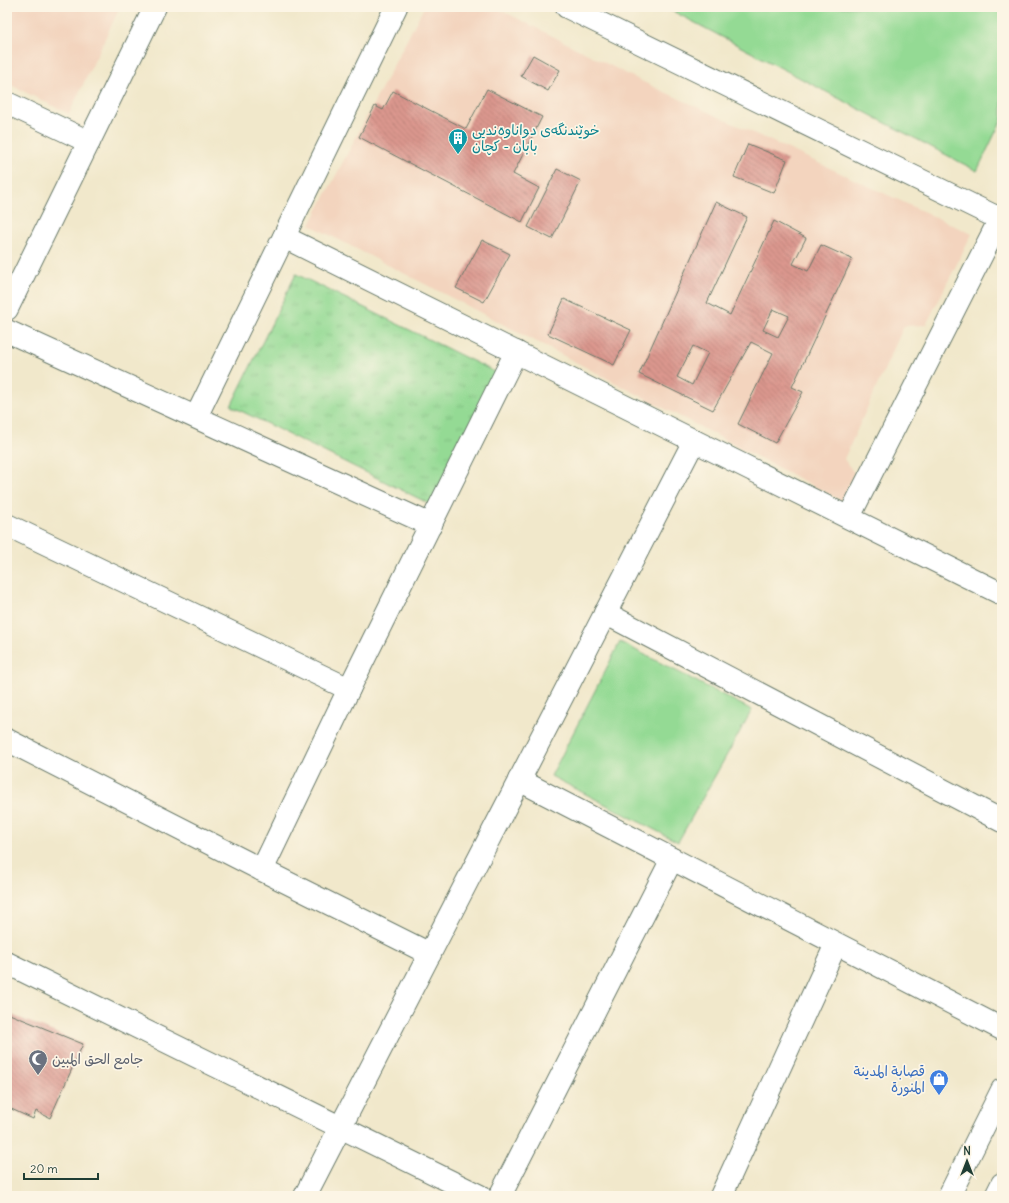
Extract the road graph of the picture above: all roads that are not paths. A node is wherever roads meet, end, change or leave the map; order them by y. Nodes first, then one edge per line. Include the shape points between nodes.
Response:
1 (155, 7) edge
2 (396, 7) edge
3 (567, 7) edge
4 (598, 14) edge
5 (7, 103) edge
6 (89, 142) junction
7 (1001, 217) edge
8 (284, 237) junction
9 (7, 309) edge
10 (7, 331) edge
11 (516, 352) junction
12 (196, 417) junction
13 (694, 441) junction
14 (849, 518) junction
15 (7, 525) edge
16 (431, 525) junction
17 (1002, 594) edge
18 (605, 613) junction
19 (349, 689) junction
20 (7, 740) edge
21 (519, 780) junction
22 (1002, 821) edge
23 (672, 859) junction
24 (262, 870) junction
25 (836, 944) junction
26 (430, 954) junction
27 (7, 963) edge
28 (1002, 1029) edge
29 (1002, 1090) edge
30 (340, 1127) junction
31 (1002, 1184) edge
32 (305, 1196) edge
33 (480, 1196) edge
34 (500, 1196) edge
35 (721, 1196) edge
36 (949, 1196) edge
37 (996, 1196) edge

1 - 6 street
2 - 8 street
3 - 4 street
4 - 7 street
5 - 6 street
6 - 9 street
7 - 14 street
8 - 11 street
8 - 12 street
10 - 12 street
11 - 13 street
11 - 16 street
12 - 16 street
13 - 14 street
13 - 18 street
14 - 17 street
15 - 19 street
16 - 19 street
18 - 21 street
18 - 22 street
19 - 24 street
20 - 24 street
21 - 23 street
21 - 26 street
23 - 25 street
23 - 34 street
24 - 26 street
25 - 28 street
25 - 35 street
26 - 30 street
27 - 30 street
29 - 36 street
30 - 32 street
30 - 33 street
31 - 37 street

